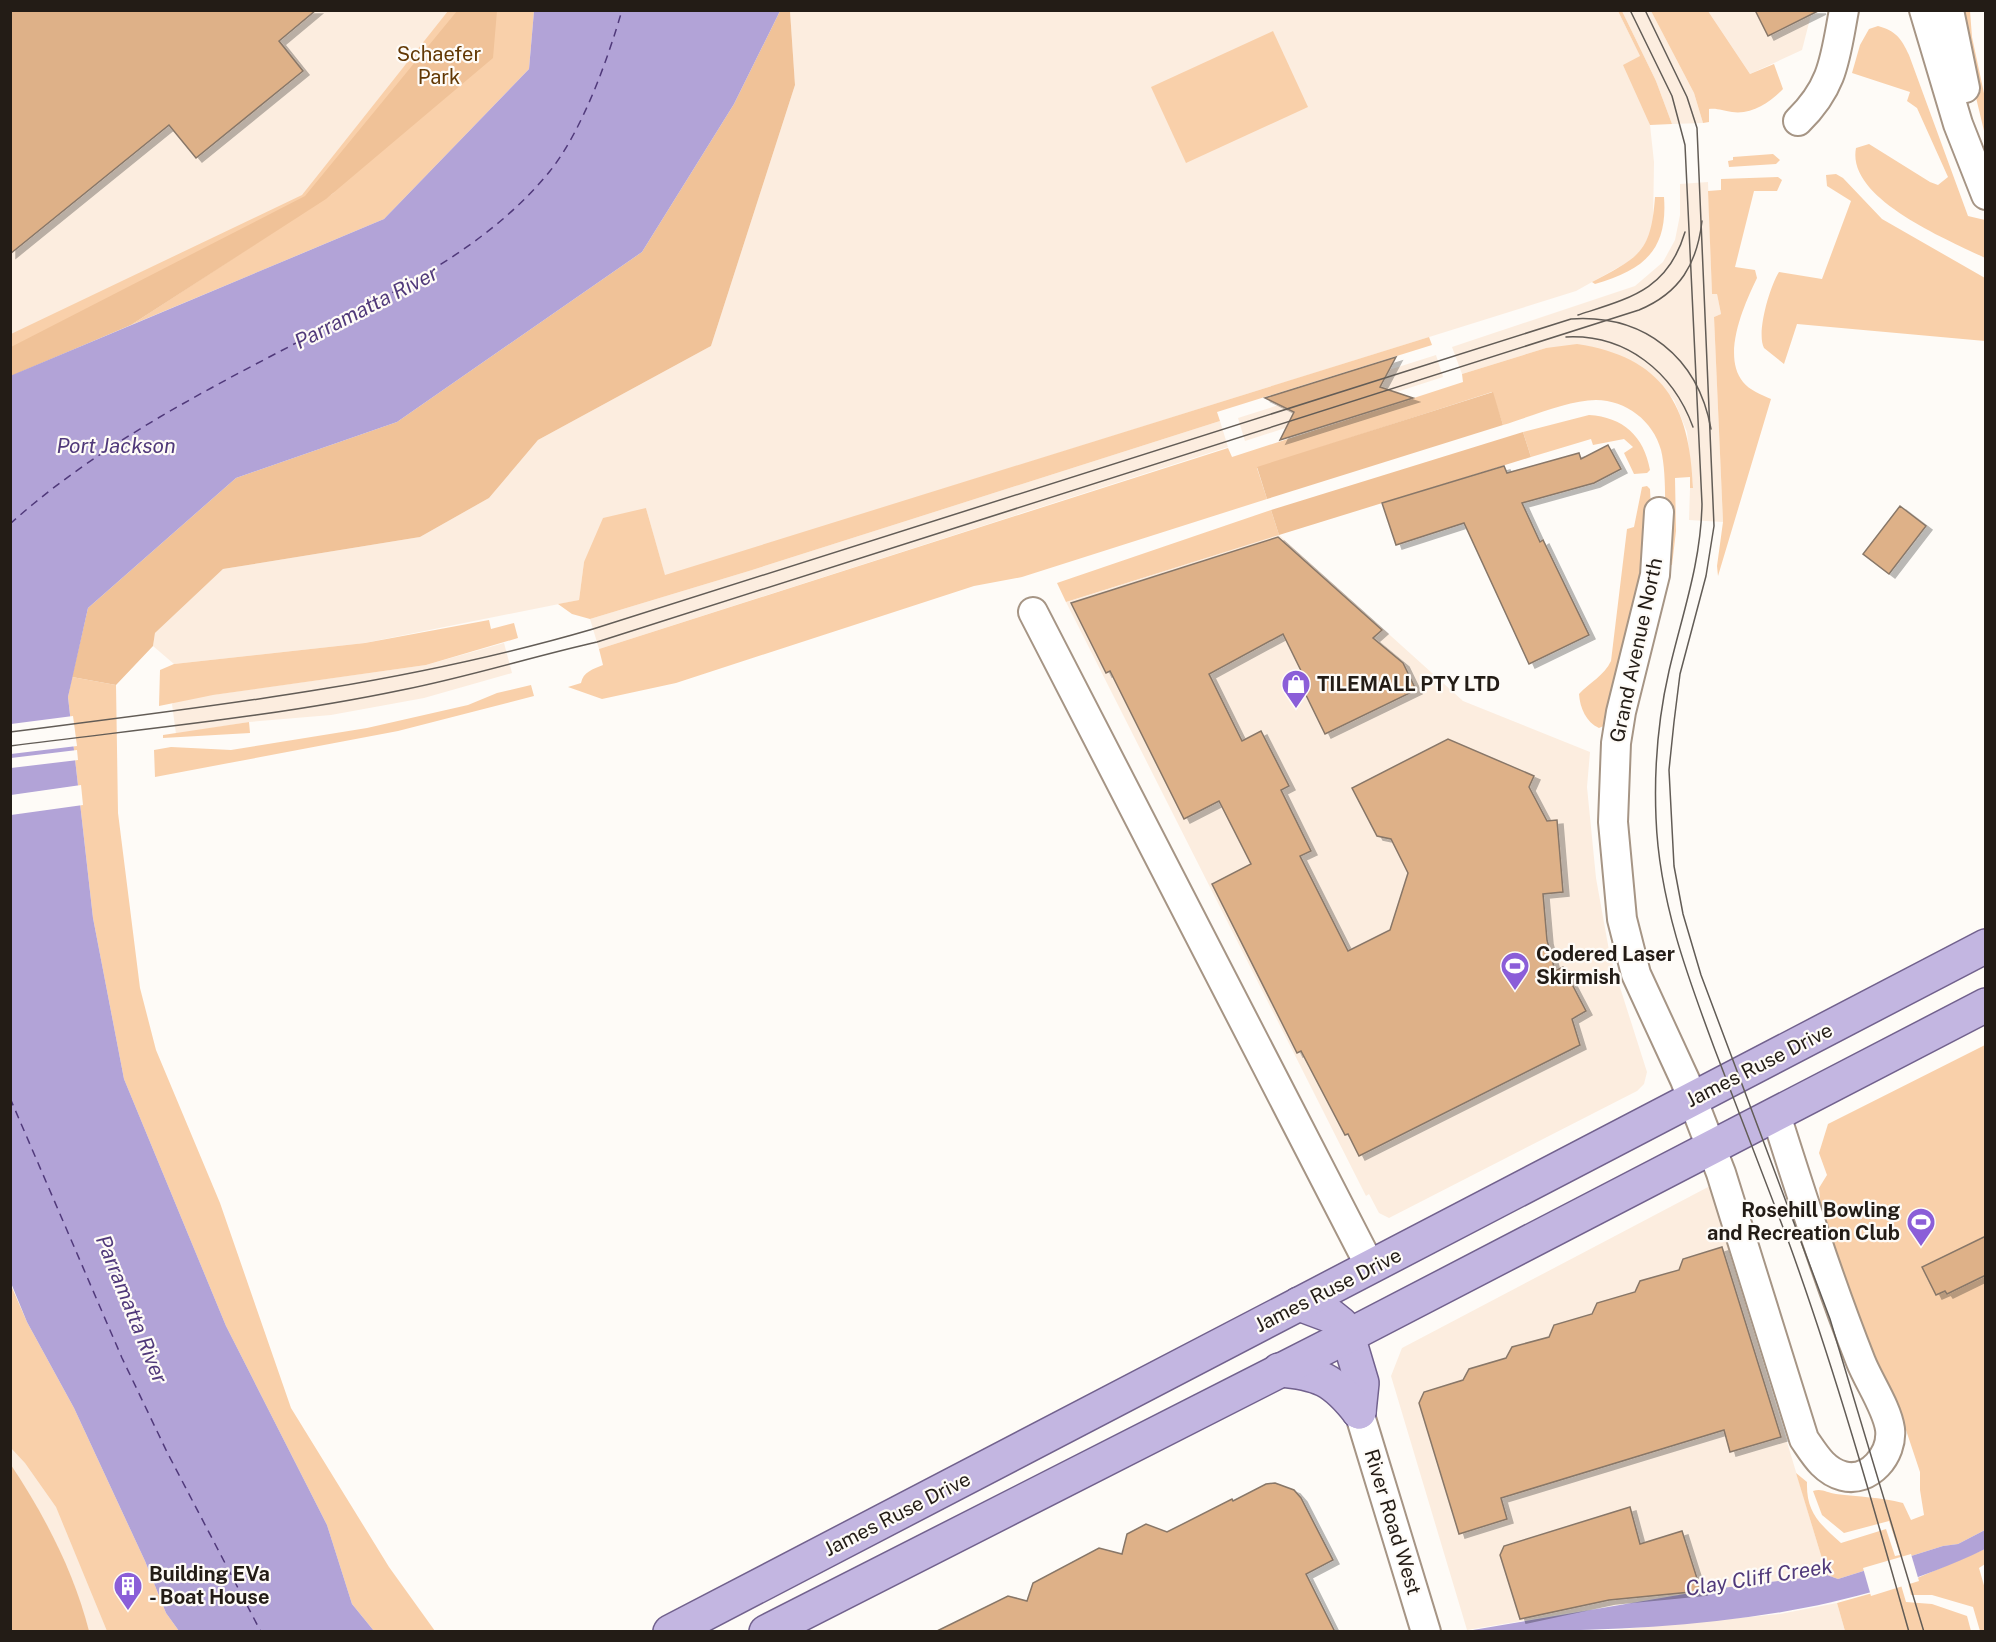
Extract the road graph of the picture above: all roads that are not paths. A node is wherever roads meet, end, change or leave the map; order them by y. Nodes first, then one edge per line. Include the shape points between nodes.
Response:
1 (1859, 10) edge
2 (1924, 10) edge
3 (1949, 10) edge
4 (1842, 22) edge
5 (1798, 121) dead end
6 (1986, 175) edge
7 (1986, 195) edge
8 (1659, 512) dead end
9 (1033, 612) dead end
10 (1986, 946) edge
11 (1986, 1005) edge
12 (1693, 1100) junction
13 (1776, 1115) junction
14 (1711, 1148) junction
15 (1371, 1268) junction
16 (1299, 1304) junction
17 (1348, 1336) junction
18 (1279, 1370) junction
19 (1359, 1412) junction
20 (670, 1632) edge
21 (766, 1632) edge
22 (1426, 1632) edge

1 - 4 street
2 - 7 street via 1958,124
3 - 6 street
4 - 5 street via 1829,81 1822,95
8 - 12 street, Grand Avenue North via 1655,575 1616,743 1613,822 1627,948
9 - 15 street
10 - 12 main road, James Ruse Drive
11 - 13 main road
12 - 14 street, Grand Avenue North
12 - 15 main road, James Ruse Drive
13 - 14 main road
13 - 14 street, Grand Avenue North via 1861,1363 1890,1429 1887,1449 1865,1475 1851,1479 1834,1474 1821,1464 1804,1439 1741,1230
14 - 17 main road
15 - 16 main road, James Ruse Drive
16 - 17 main road via 1331,1316
16 - 20 main road, James Ruse Drive
17 - 18 main road
17 - 19 main road via 1362,1383
18 - 19 main road via 1316,1375 1332,1383
18 - 21 main road
19 - 22 street, River Road West

